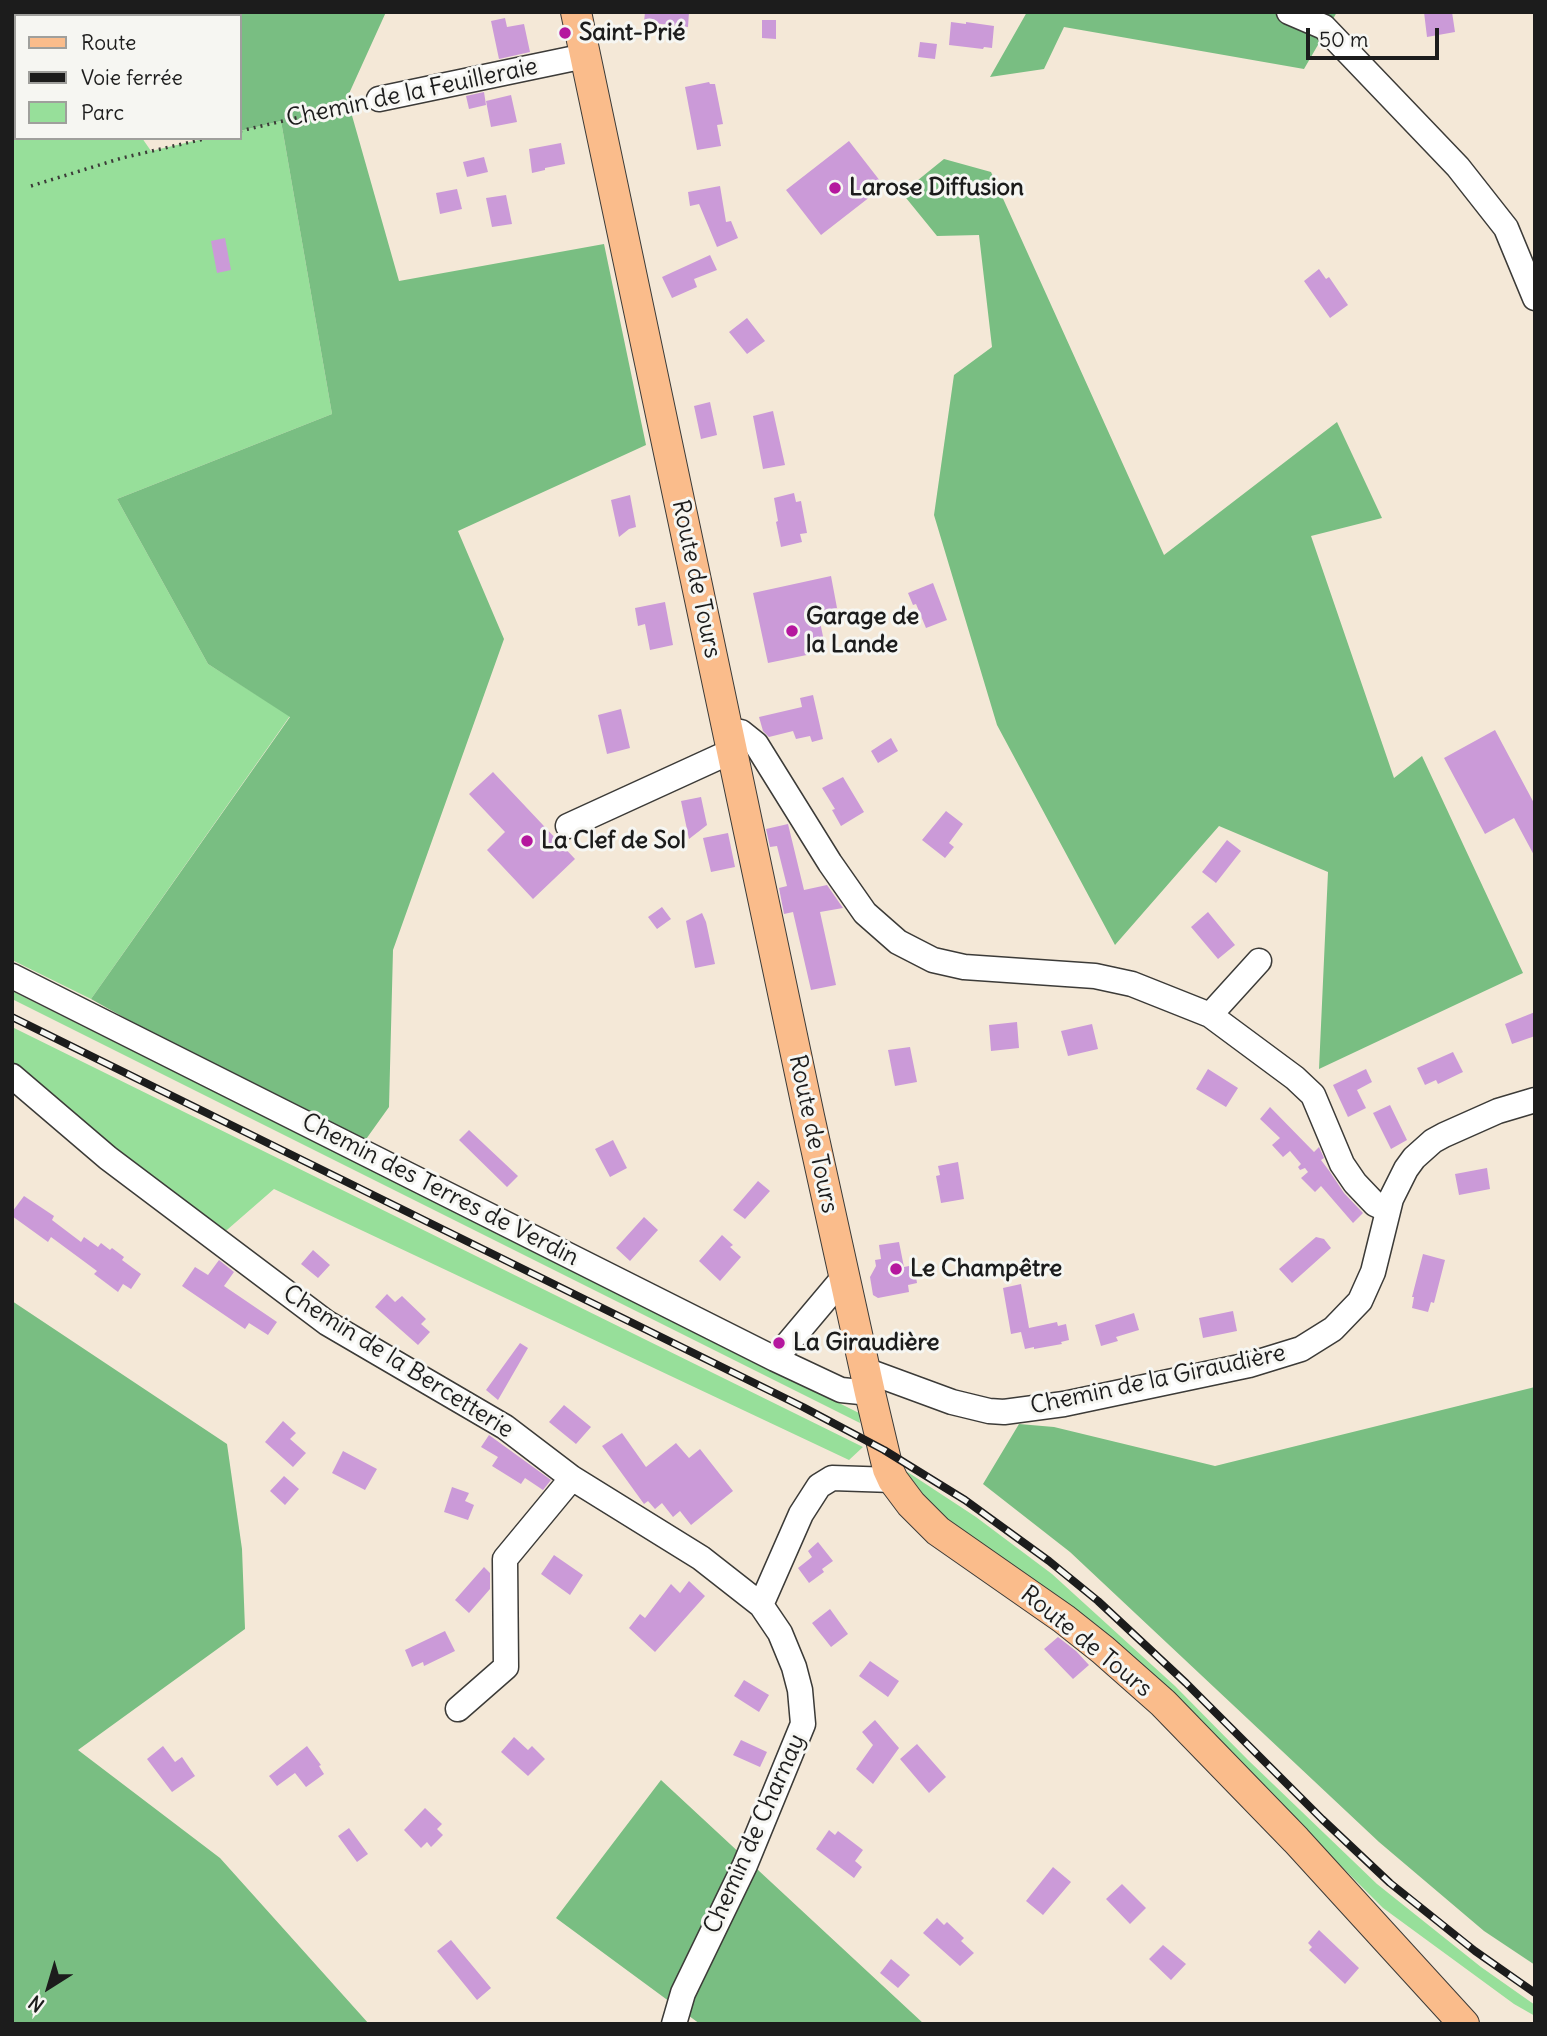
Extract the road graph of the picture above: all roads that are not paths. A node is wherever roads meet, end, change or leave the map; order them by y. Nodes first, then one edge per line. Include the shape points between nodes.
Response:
1 (576, 12) edge
2 (1289, 12) edge
3 (1321, 20) edge
4 (585, 56) junction
5 (379, 99) road end
6 (1535, 298) edge
7 (730, 741) junction
8 (568, 826) dead end
9 (1259, 961) dead end
10 (12, 976) edge
11 (1210, 1015) junction
12 (12, 1076) edge
13 (1535, 1100) edge
14 (1388, 1210) junction
15 (844, 1277) junction
16 (775, 1359) junction
17 (868, 1382) junction
18 (572, 1478) junction
19 (893, 1480) junction
20 (761, 1605) junction
21 (458, 1709) dead end
22 (674, 2024) edge
23 (1464, 2024) edge

1 - 4 main road, Route de Tours
2 - 3 street
3 - 6 street via 1458,167 1506,228
4 - 5 street, Chemin de la Feuilleraie
4 - 7 main road, Route de Tours
7 - 8 street
7 - 11 street via 741,732 756,744 865,913 898,942 933,961 964,967 1095,976 1132,984
7 - 15 main road, Route de Tours
9 - 11 street
10 - 16 street, Chemin des Terres de Verdin
11 - 14 street via 1313,1095 1342,1164 1375,1204
12 - 18 street, Chemin de la Bercetterie via 108,1158 327,1324 505,1427
13 - 14 street, Chemin de la Giraudière via 1498,1111 1433,1141 1406,1169
14 - 17 street, Chemin de la Giraudière via 1373,1272 1360,1301 1333,1329 1301,1349 1249,1365 1004,1412
15 - 16 street
15 - 17 main road, Route de Tours
16 - 17 street, Chemin des Terres de Verdin via 841,1390
17 - 19 main road, Route de Tours
18 - 20 street, Chemin de la Bercetterie via 701,1558
18 - 21 street via 505,1559 506,1667
19 - 20 street via 832,1478 819,1486 800,1514
19 - 23 main road, Route de Tours via 938,1531 1073,1627 1163,1703
20 - 22 street, Chemin de Charnay via 780,1633 794,1667 803,1724 746,1865 683,1993

